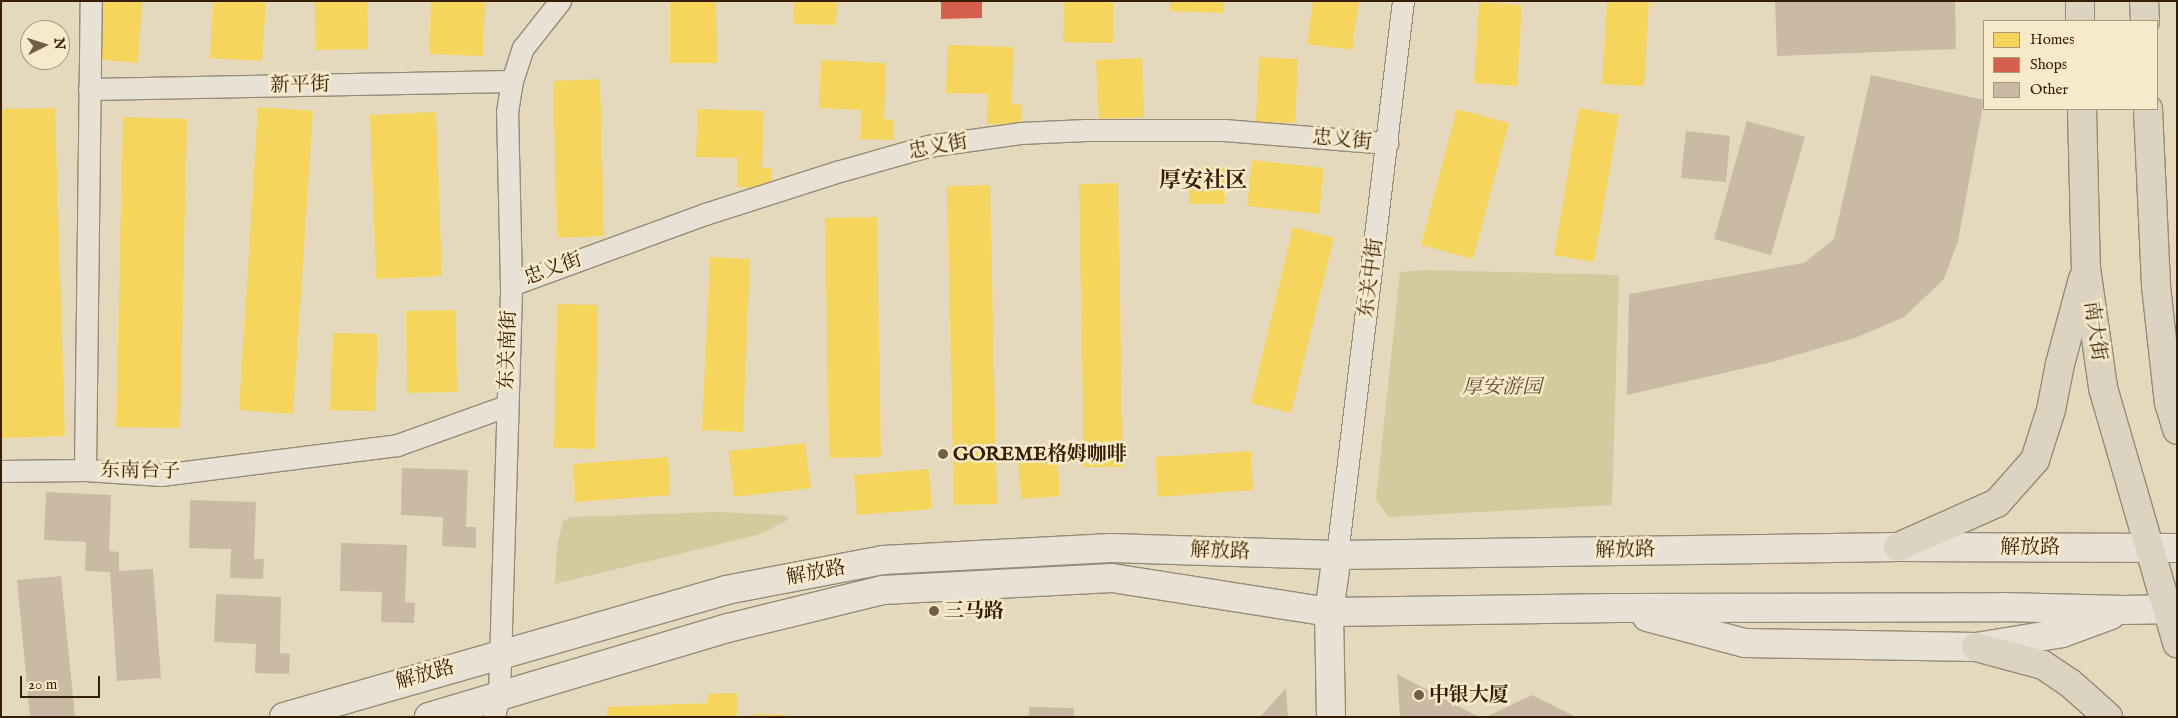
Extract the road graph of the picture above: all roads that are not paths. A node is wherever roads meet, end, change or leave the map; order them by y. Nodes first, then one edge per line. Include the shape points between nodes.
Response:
1 (91, 1) edge
2 (560, 1) edge
3 (1403, 1) edge
4 (2080, 1) edge
5 (2144, 1) edge
6 (2080, 20) edge
7 (2145, 20) edge
8 (512, 81) junction
9 (89, 89) junction
10 (2082, 110) edge
11 (2148, 110) edge
12 (1387, 144) junction
13 (2086, 268) junction
14 (510, 285) junction
15 (2156, 286) junction
16 (2177, 316) edge
17 (506, 406) junction
18 (2177, 430) edge
19 (85, 470) junction
20 (1, 471) edge
21 (2148, 547) junction
22 (1898, 548) junction
23 (2177, 548) edge
24 (1337, 555) junction
25 (1616, 608) junction
26 (2173, 609) edge
27 (2123, 610) junction
28 (1329, 612) junction
29 (2177, 643) edge
30 (1976, 647) junction
31 (500, 653) junction
32 (497, 706) edge
33 (284, 717) edge
34 (429, 717) edge
35 (1331, 717) edge
36 (2108, 717) edge

1 - 9 street, 东南台子
2 - 8 street, 东关南街 via 524,48
3 - 12 street, 东关中街
4 - 6 main road
5 - 7 main road
8 - 9 street, 新平街
8 - 14 street, 东关南街 via 507,112
9 - 19 street, 东南台子
10 - 13 main road, 南大街
11 - 15 main road
12 - 14 street, 忠义街 via 1224,130 1086,130 1020,133 928,146 840,170 705,214
12 - 24 street, 东关中街
13 - 21 main road, 南大街 via 2103,388
13 - 22 main road via 2051,410 2035,460 1997,503
14 - 17 street, 东关南街
15 - 16 main road
15 - 18 main road via 2169,403
17 - 19 street, 东南台子 via 398,445 161,475
17 - 31 street, 东关南街
19 - 20 street
21 - 22 main road, 解放路
21 - 23 main road, 解放路
21 - 26 main road, 南大街
22 - 24 main road, 解放路
24 - 28 main road
24 - 31 main road, 解放路 via 1111,548 883,560 726,590
25 - 27 main road, 解放路 via 2004,607
25 - 28 main road, 解放路
25 - 30 main road via 1745,644
26 - 27 main road, 解放路
26 - 29 main road, 南大街
27 - 30 main road via 2062,633
28 - 32 main road, 解放路 via 1112,578 884,590 728,628
28 - 35 main road
30 - 36 main road via 2043,665 2070,683
31 - 32 street, 东关南街
31 - 33 main road, 解放路
32 - 34 main road, 解放路

